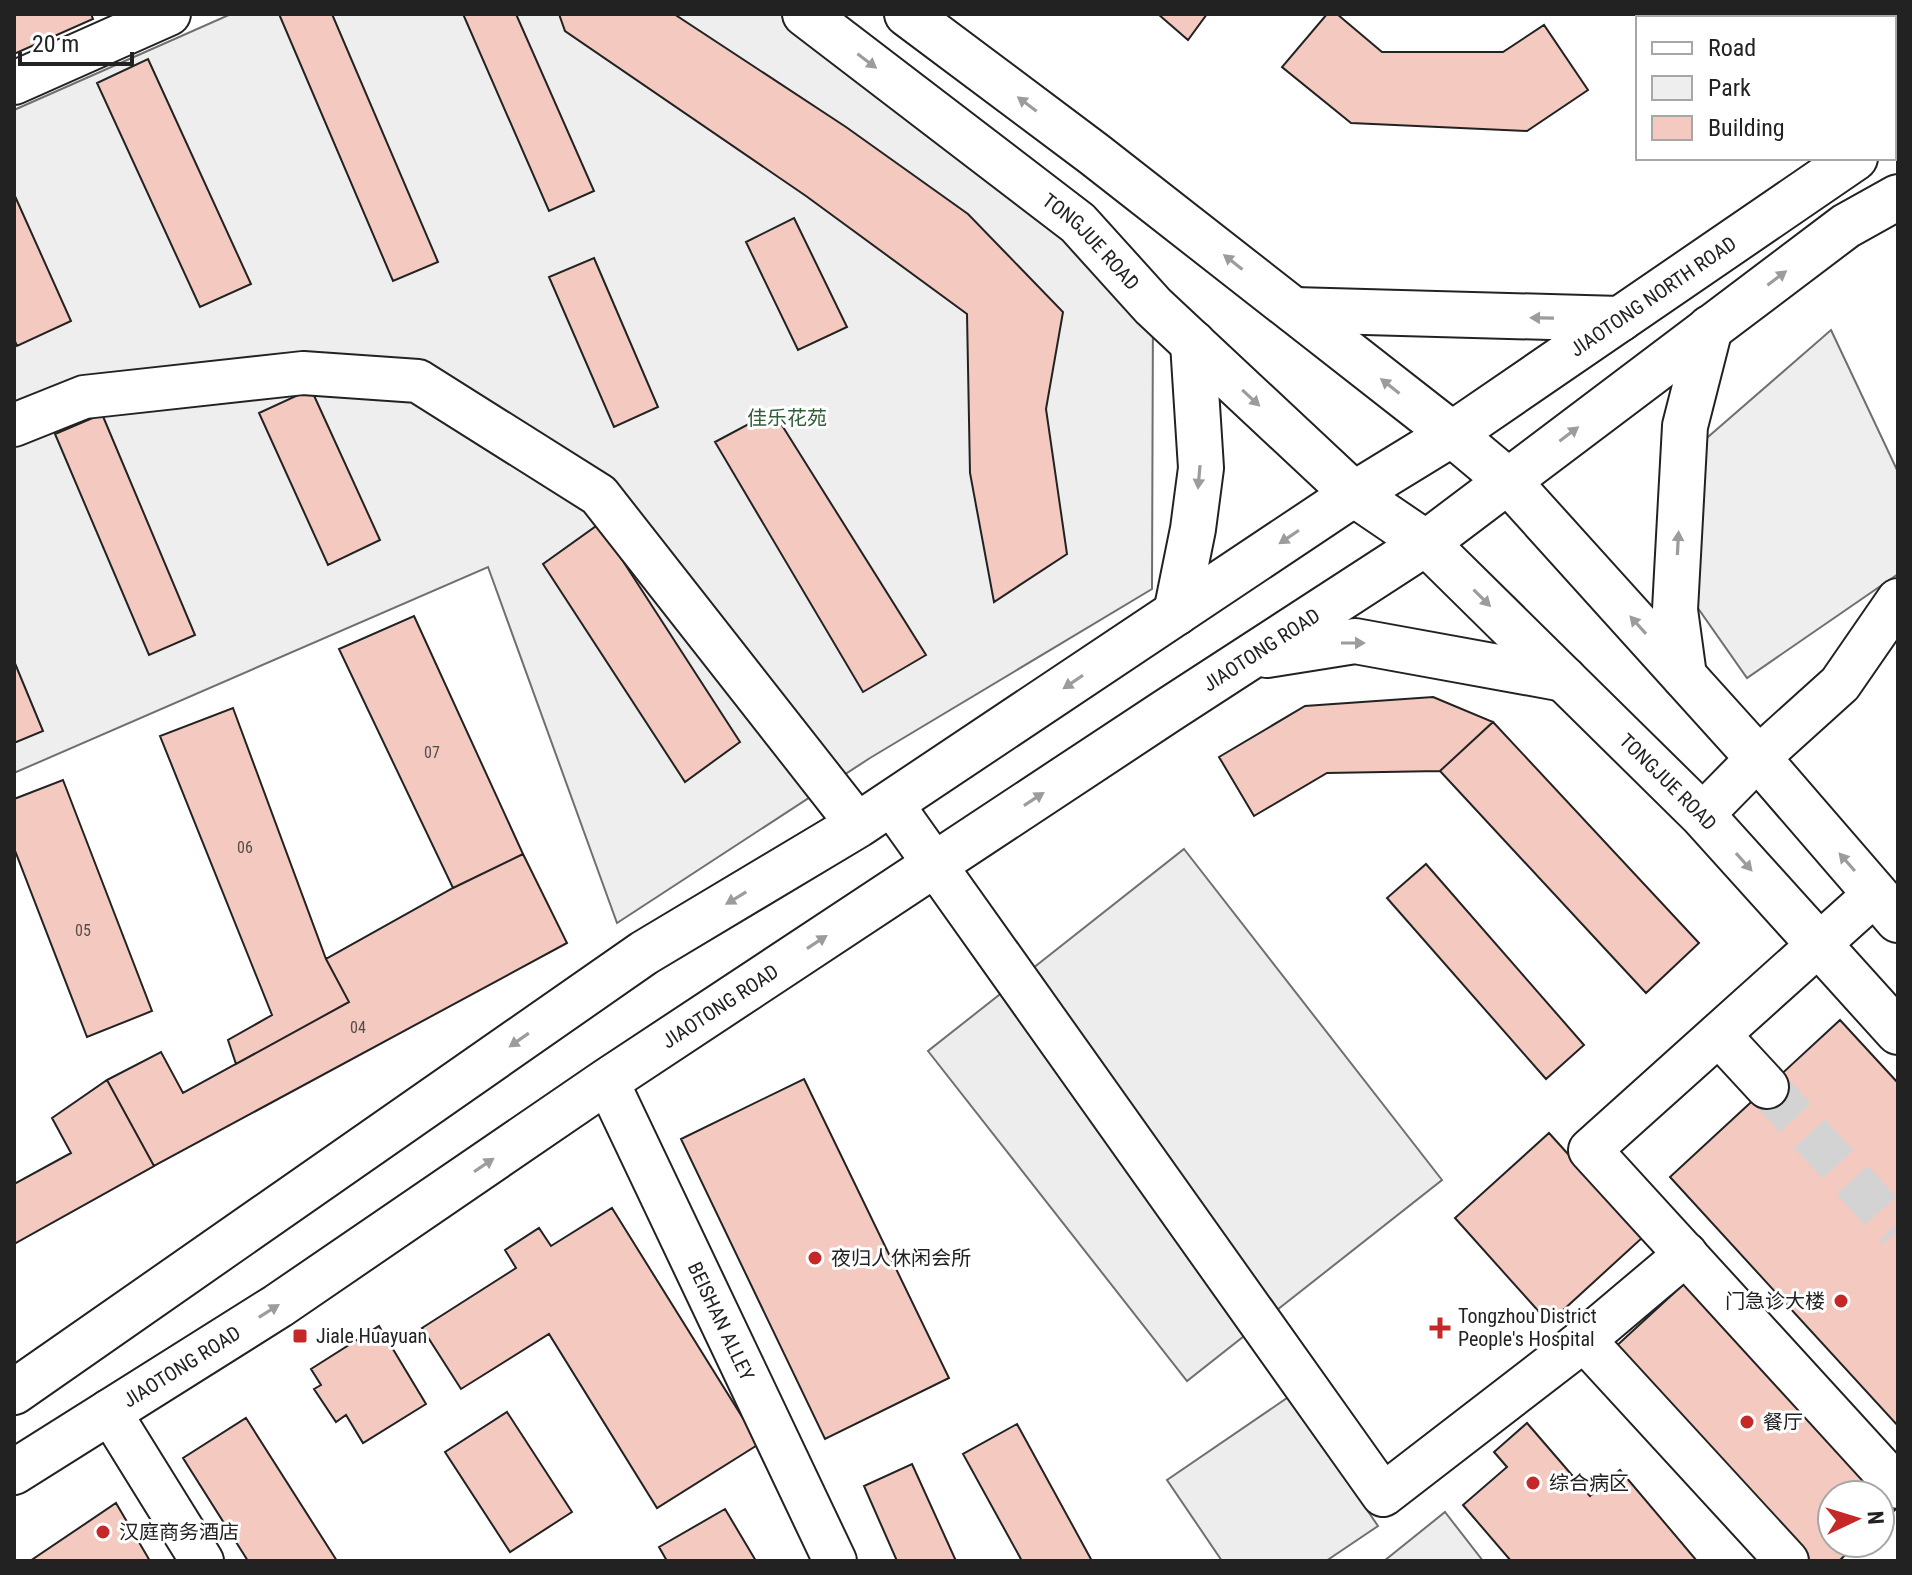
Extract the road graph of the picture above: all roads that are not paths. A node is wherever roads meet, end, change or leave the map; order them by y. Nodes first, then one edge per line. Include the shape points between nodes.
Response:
1 (169, 14) edge
2 (805, 14) edge
3 (907, 14) edge
4 (14, 83) edge
5 (1852, 160) edge
6 (1898, 197) edge
7 (1294, 310) junction
8 (1620, 319) junction
9 (1710, 328) junction
10 (1193, 343) junction
11 (14, 425) edge
12 (1452, 434) junction
13 (1507, 480) junction
14 (1354, 494) junction
15 (1426, 543) junction
16 (1898, 600) edge
17 (1176, 613) junction
18 (1249, 658) junction
19 (1684, 676) junction
20 (1564, 679) junction
21 (1758, 758) junction
22 (875, 814) junction
23 (1702, 815) junction
24 (1886, 907) edge
25 (1898, 1032) edge
26 (1719, 1035) junction
27 (607, 1081) junction
28 (1767, 1087) tunnel mouth
29 (1686, 1254) junction
30 (1584, 1340) junction
31 (14, 1392) edge
32 (109, 1411) junction
33 (14, 1472) edge
34 (1898, 1487) edge
35 (202, 1561) edge
36 (835, 1561) edge
37 (1787, 1561) edge

1 - 4 street
2 -> 10 main road, TONGJUE ROAD via 1078,223
7 -> 3 main road
5 - 8 main road, JIAOTONG NORTH ROAD
9 -> 6 main road via 1846,226
8 -> 7 main road
12 -> 7 main road
8 - 12 main road, JIAOTONG NORTH ROAD
13 -> 9 main road
19 -> 9 main road via 1675,610 1685,426
10 -> 14 main road, TONGJUE ROAD
10 -> 17 main road via 1201,468
11 - 22 street via 84,397 303,373 418,381 599,495
12 - 13 main road
12 - 14 main road, JIAOTONG NORTH ROAD
13 - 15 main road, JIAOTONG ROAD
19 -> 13 main road
14 - 15 main road, TONGJUE ROAD
14 -> 17 main road
15 - 18 main road, JIAOTONG ROAD
15 -> 20 main road, TONGJUE ROAD
16 - 21 street via 1840,684
17 -> 22 main road
18 -> 20 main road via 1355,641
27 -> 18 main road, JIAOTONG ROAD
19 - 21 main road
20 - 23 main road, TONGJUE ROAD
21 - 23 street
24 -> 21 main road
22 - 30 street via 1383,1495
22 -> 31 main road via 644,953
23 -> 25 main road, TONGJUE ROAD
24 - 26 street
26 - 28 street
26 - 29 street via 1590,1150
32 -> 27 main road, JIAOTONG ROAD via 278,1306
27 - 36 street, BEISHAN ALLEY
29 - 30 street
29 - 34 street
30 - 37 street
32 - 33 main road, JIAOTONG ROAD
32 - 35 street

